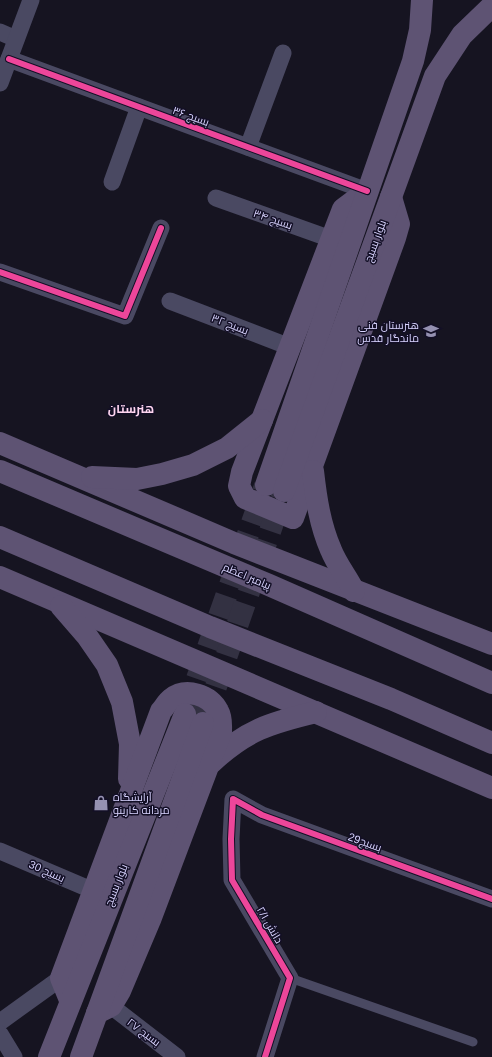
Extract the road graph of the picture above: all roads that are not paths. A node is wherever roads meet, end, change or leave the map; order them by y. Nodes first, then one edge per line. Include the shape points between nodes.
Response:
1 (31, 0) edge
2 (422, 0) edge
3 (492, 6) edge
4 (0, 32) edge
5 (16, 38) junction
6 (283, 53) dead end
7 (9, 59) junction
8 (0, 83) edge
9 (139, 107) junction
10 (248, 147) junction
11 (112, 182) dead end
12 (367, 191) junction
13 (391, 197) junction
14 (216, 198) dead end
15 (161, 228) dead end
16 (331, 239) junction
17 (0, 272) edge
18 (170, 301) dead end
19 (290, 347) junction
20 (262, 419) junction
21 (0, 443) edge
22 (312, 466) junction
23 (0, 471) edge
24 (79, 477) junction
25 (0, 537) edge
26 (278, 561) junction
27 (0, 577) edge
28 (269, 585) junction
29 (354, 591) junction
30 (57, 602) junction
31 (492, 644) edge
32 (492, 683) edge
33 (316, 712) junction
34 (492, 743) edge
35 (209, 765) junction
36 (492, 788) edge
37 (128, 798) junction
38 (233, 799) joint
39 (0, 850) edge
40 (94, 892) junction
41 (492, 899) edge
42 (61, 978) junction
43 (290, 978) junction
44 (70, 1000) junction
45 (104, 1010) junction
46 (0, 1022) edge
47 (0, 1034) edge
48 (473, 1042) dead end
49 (14, 1057) edge
50 (49, 1057) edge
51 (81, 1057) edge
52 (177, 1057) edge
53 (265, 1057) edge

1 - 5 street
2 - 12 main road, بلوار بسیج via 420,30 413,61
3 - 13 main road, بلوار بسیج via 462,35 435,76
4 - 5 street
5 - 7 street
6 - 10 street
7 - 8 street
7 - 9 street, بسیج ۳۶
9 - 10 street, بسیج ۳۶
9 - 11 street
10 - 12 street, بسیج ۳۶
12 - 13 main road, بلوار بسیج via 275,488
12 - 16 main road via 343,209
13 - 22 main road via 399,224 395,238
14 - 16 street, بسیج ۳۴
15 - 17 street via 125,316
16 - 19 main road
18 - 19 street, بسیج ۳۲
19 - 20 main road
20 - 22 main road via 242,472 239,486 245,498 293,518
20 - 24 main road via 227,448 192,465 137,479
21 - 24 main road
22 - 29 main road via 325,535
23 - 28 main road, پیامبر اعظم
24 - 26 main road
25 - 34 main road
26 - 28 main road
26 - 29 main road
27 - 30 main road
28 - 32 main road, پیامبر اعظم
29 - 31 main road
30 - 33 main road
30 - 37 main road via 87,636 107,665 122,702 130,744
33 - 35 main road via 252,731 229,746
33 - 36 main road
35 - 37 main road via 221,732 219,712 213,703 204,697 193,693 181,694 171,699 161,711
35 - 45 main road via 120,991
37 - 40 main road
38 - 41 street, بسیج29 via 262,815
38 - 43 street, دانش ۲/۱ via 232,880
39 - 40 street, بسیج 30
40 - 42 main road
42 - 44 main road
42 - 46 street
43 - 48 lane
43 - 53 street
44 - 45 main road, بلوار بسیج via 194,719
44 - 50 main road, بلوار بسیج
45 - 51 main road, بلوار بسیج
45 - 52 street, بسیج ۲۷
47 - 49 street

